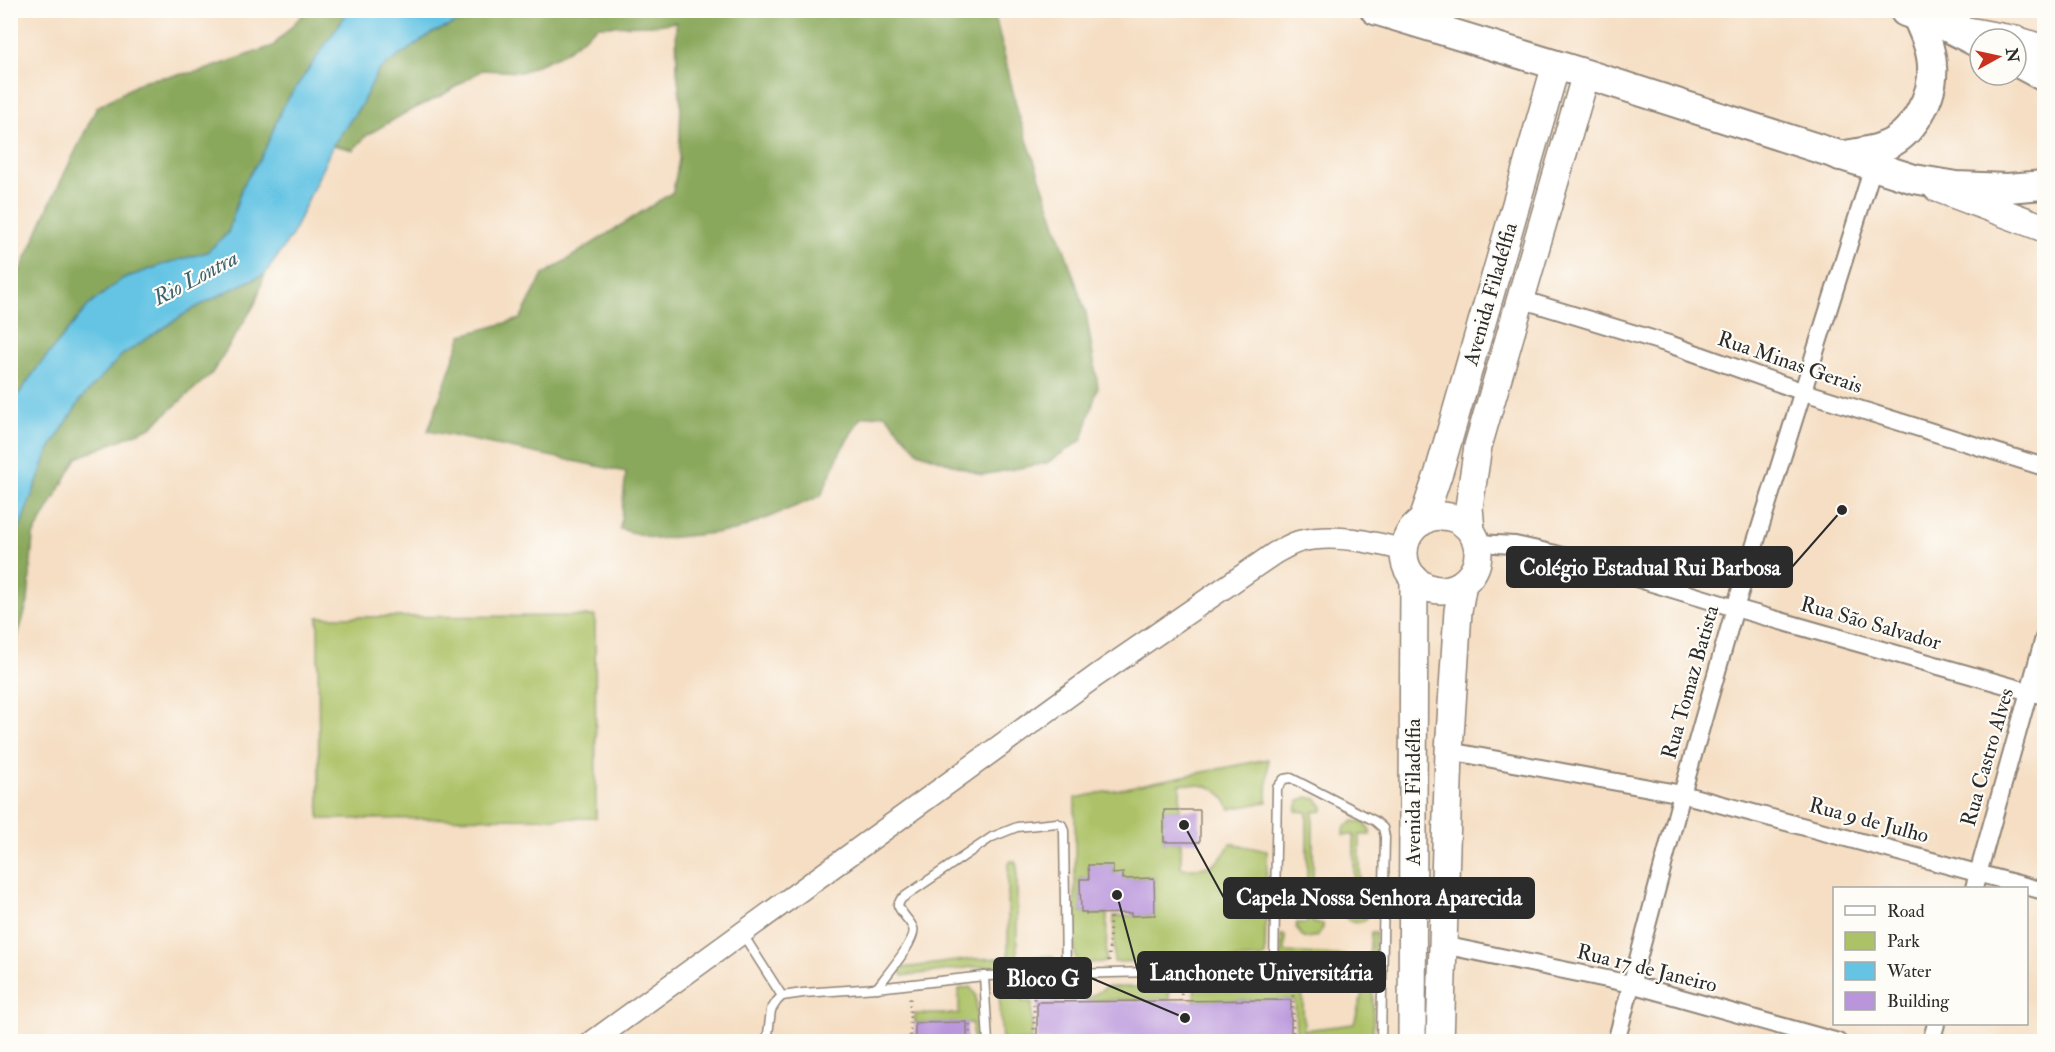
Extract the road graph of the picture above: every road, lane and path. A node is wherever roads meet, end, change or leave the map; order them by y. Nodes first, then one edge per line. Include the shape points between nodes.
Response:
1 (1375, 10) edge
2 (1911, 12) edge
3 (1947, 27) junction
4 (1968, 31) edge
5 (1968, 38) edge
6 (2028, 44) edge
7 (2044, 49) edge
8 (1556, 65) junction
9 (2028, 68) edge
10 (1586, 74) junction
11 (2044, 76) edge
12 (1838, 156) junction
13 (1874, 167) junction
14 (1914, 179) junction
15 (2044, 185) edge
16 (2044, 228) edge
17 (1520, 299) junction
18 (1802, 392) junction
19 (2044, 467) edge
20 (1422, 522) junction
21 (1473, 537) junction
22 (1404, 550) junction
23 (1414, 578) junction
24 (1463, 583) junction
25 (1735, 608) junction
26 (2044, 638) edge
27 (2037, 694) edge
28 (1449, 751) junction
29 (1682, 794) junction
30 (1976, 881) edge
31 (2017, 887) edge
32 (2028, 889) edge
33 (2044, 891) edge
34 (1110, 914) dead end
35 (742, 932) junction
36 (1443, 945) junction
37 (1274, 969) junction
38 (1293, 970) junction
39 (1109, 973) junction
40 (1382, 973) junction
41 (1066, 974) junction
42 (984, 976) junction
43 (1182, 983) dead end
44 (910, 984) junction
45 (1631, 984) junction
46 (877, 988) junction
47 (782, 996) junction
48 (1034, 998) dead end
49 (1181, 1001) dead end
50 (970, 1025) dead end
51 (1935, 1025) edge
52 (592, 1041) edge
53 (767, 1041) edge
54 (910, 1041) edge
55 (970, 1041) edge
56 (988, 1041) edge
57 (1034, 1041) edge
58 (1293, 1041) edge
59 (1381, 1041) edge
60 (1412, 1041) edge
61 (1440, 1041) edge
62 (1616, 1041) edge
63 (1838, 1041) edge
64 (1931, 1041) edge

1 - 8 highway
2 - 3 highway
2 - 12 highway via 1927,42 1932,65 1930,89 1917,117 1896,141
3 - 4 main road
3 - 5 highway
6 - 7 main road
8 - 10 highway
8 - 20 main road, Avenida Filadélfia
9 - 11 highway
10 - 12 highway
10 - 17 main road, Avenida Filadélfia
12 - 13 highway
13 - 14 highway
13 - 18 street, Rua Tomaz Batista
14 - 15 highway via 1956,186
14 - 16 main road
17 - 18 street, Rua Minas Gerais via 1672,345
17 - 21 main road, Avenida Filadélfia via 1478,446 1469,507
18 - 19 street, Rua Minas Gerais
18 - 25 street, Rua Tomaz Batista
20 - 21 main road via 1443,516 1453,518
20 - 22 main road via 1413,529
21 - 24 main road via 1478,554 1476,565
21 - 25 street, Rua São Salvador via 1556,554
22 - 23 main road
22 - 35 street via 1374,542 1323,538 1299,541 1275,553 1096,676
23 - 24 main road via 1422,585 1443,590
23 - 60 main road, Avenida Filadélfia
24 - 28 main road, Avenida Filadélfia
25 - 27 street, Rua São Salvador
25 - 29 street, Rua Tomaz Batista
26 - 27 street, Rua Castro Alves
27 - 30 street, Rua Castro Alves
28 - 29 street, Rua 9 de Julho
28 - 36 main road, Avenida Filadélfia
29 - 30 street, Rua 9 de Julho
29 - 45 street, Rua Tomaz Batista
30 - 31 street, Rua 9 de Julho
32 - 33 street, Rua 9 de Julho
34 - 39 path
35 - 47 lane
35 - 52 street
36 - 45 street, Rua 17 de Janeiro
36 - 61 main road, Avenida Filadélfia
37 - 38 lane
37 - 39 lane
37 - 40 lane via 1277,788 1284,778 1292,778 1383,828
38 - 40 lane
38 - 58 path
39 - 41 lane
40 - 59 lane
41 - 42 lane
41 - 46 lane via 1064,831 1057,823 1017,827 992,837 901,899 898,905 913,928 913,939
42 - 44 lane
42 - 56 lane
43 - 49 path
44 - 46 lane
44 - 54 path
45 - 62 street, Rua Tomaz Batista
45 - 63 street, Rua 17 de Janeiro
46 - 47 lane
47 - 53 lane via 771,1010
48 - 57 path
50 - 55 path
51 - 64 street

